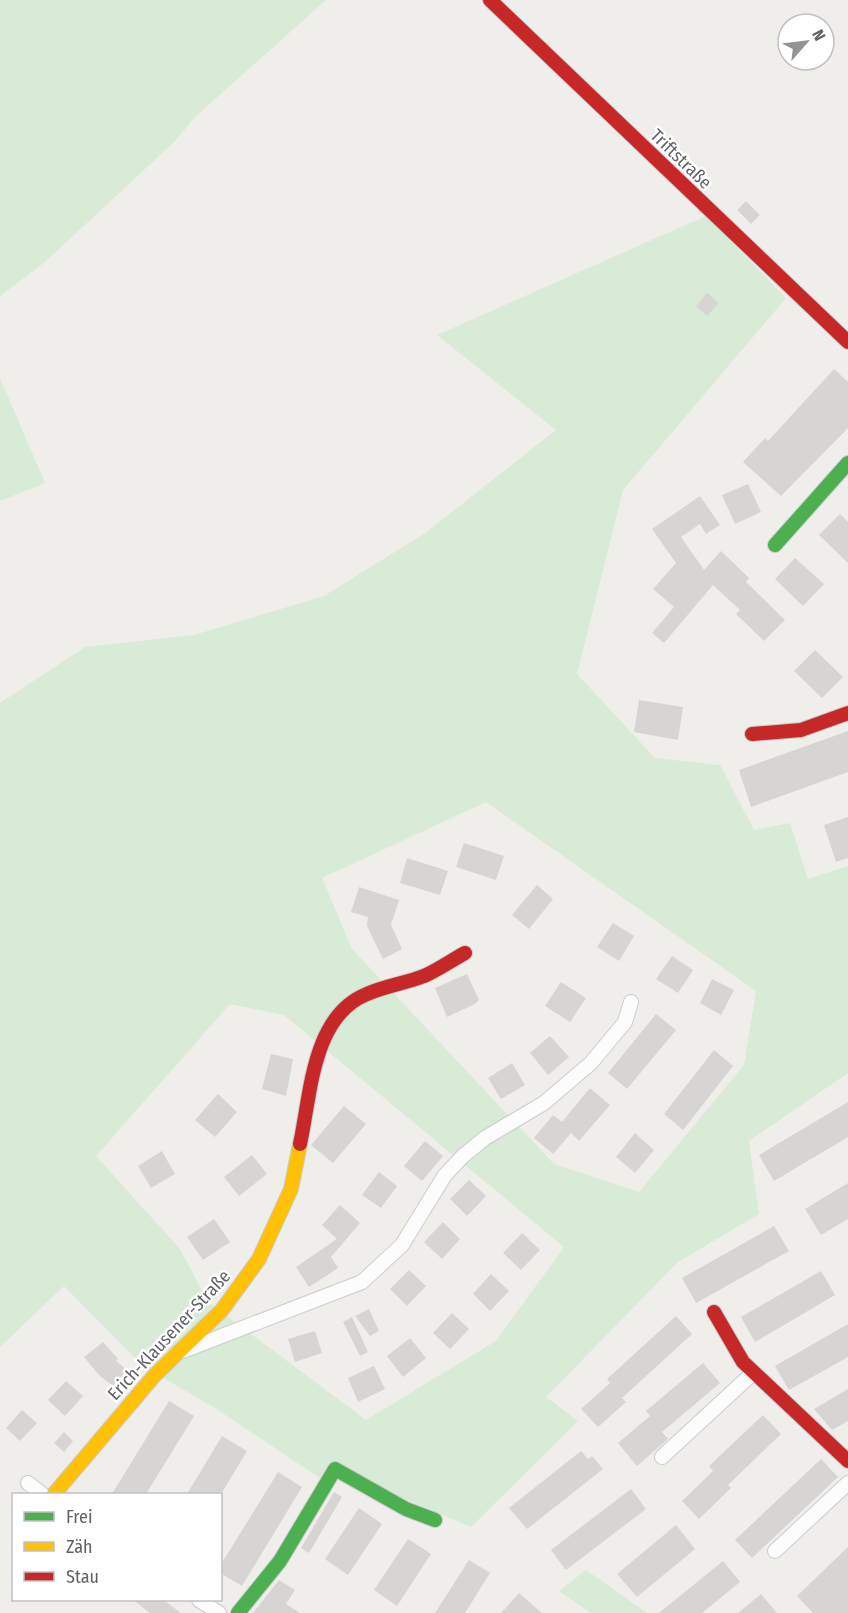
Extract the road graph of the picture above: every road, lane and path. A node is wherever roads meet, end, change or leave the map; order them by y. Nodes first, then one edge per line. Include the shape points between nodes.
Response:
1 (490, 0) edge
2 (848, 342) edge
3 (848, 463) edge
4 (775, 546) dead end
5 (848, 713) edge
6 (752, 734) dead end
7 (465, 953) dead end
8 (631, 1002) dead end
9 (714, 1312) dead end
10 (182, 1352) junction
11 (753, 1372) junction
12 (662, 1457) dead end
13 (848, 1461) edge
14 (28, 1483) dead end
15 (848, 1483) edge
16 (41, 1493) edge
17 (55, 1493) edge
18 (435, 1520) dead end
19 (775, 1551) dead end
20 (202, 1601) edge
21 (219, 1613) edge
22 (238, 1613) edge

1 - 2 street, Triftstraße
3 - 4 street
5 - 6 street via 785,735
7 - 10 street, Erich-Klausener-Straße via 426,975 366,994 348,1004 334,1019 320,1048 291,1189 276,1226 240,1288
8 - 10 street via 625,1022 591,1063 544,1103 485,1138 463,1156 445,1176 402,1245 362,1282
9 - 11 street
10 - 17 street, Erich-Klausener-Straße via 153,1376
11 - 12 street
11 - 13 street
14 - 16 street
15 - 19 street
18 - 22 street via 406,1509 335,1469 280,1561
20 - 21 street

